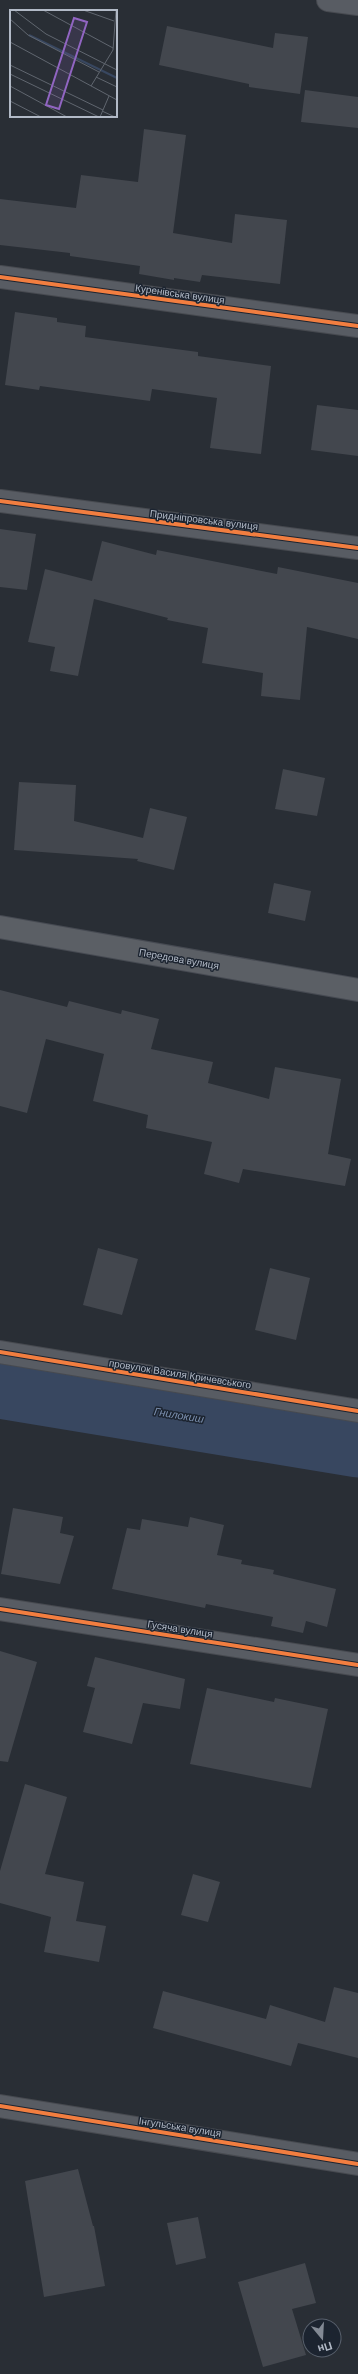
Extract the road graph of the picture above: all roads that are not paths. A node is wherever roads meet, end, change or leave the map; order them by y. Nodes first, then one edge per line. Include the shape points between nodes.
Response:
1 (328, 0) edge
2 (358, 4) edge
3 (0, 278) edge
4 (358, 326) edge
5 (0, 501) edge
6 (358, 548) edge
7 (0, 927) edge
8 (358, 990) edge
9 (0, 1352) edge
10 (358, 1411) edge
11 (0, 1609) edge
12 (358, 1665) edge
13 (0, 2106) edge
14 (358, 2164) edge

1 - 2 street
3 - 4 street, Куренівська вулиця
5 - 6 street, Придніпровська вулиця
7 - 8 main road, Передова вулиця
9 - 10 street, провулок Василя Кричевського
11 - 12 street, Гусяча вулиця
13 - 14 street, Інгульська вулиця

